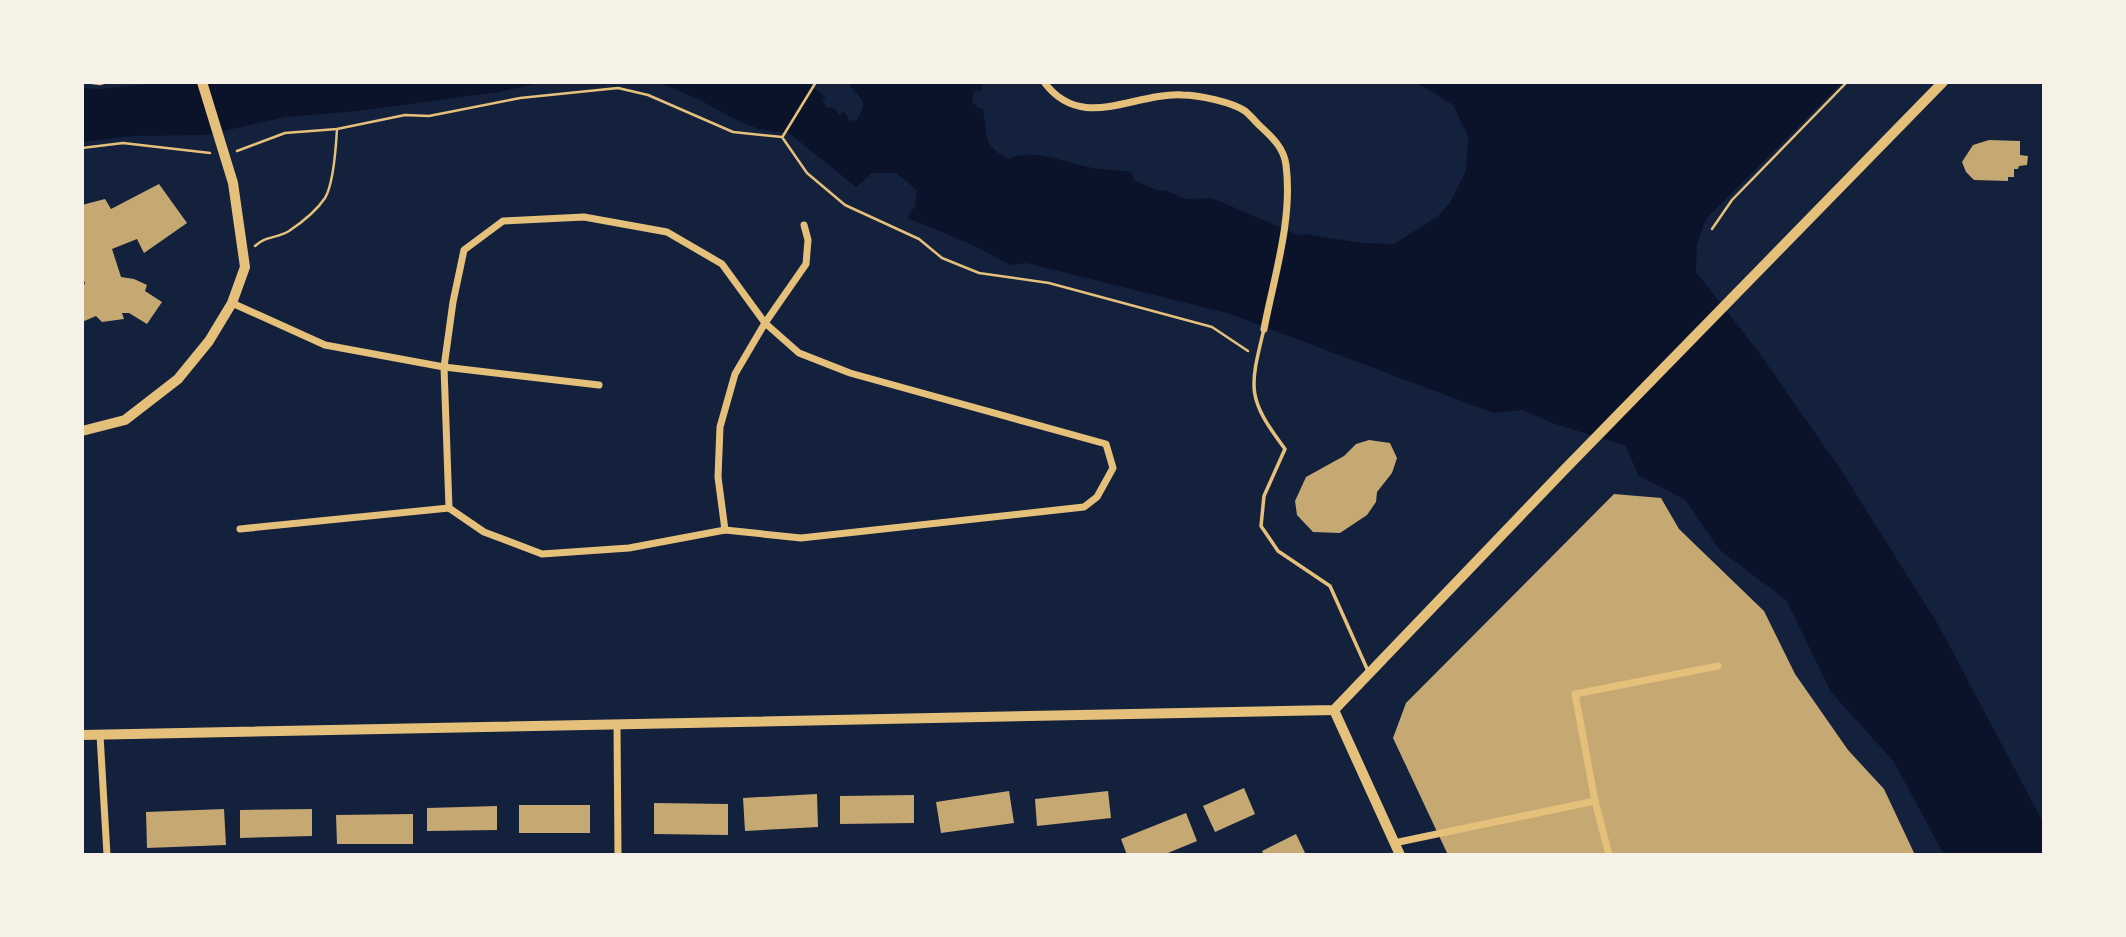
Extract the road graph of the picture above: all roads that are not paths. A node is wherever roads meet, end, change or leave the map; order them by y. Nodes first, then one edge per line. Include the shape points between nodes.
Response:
1 (202, 82) edge
2 (1044, 82) edge
3 (1943, 82) edge
4 (804, 225) dead end
5 (232, 303) junction
6 (765, 323) junction
7 (1264, 329) joint
8 (444, 367) junction
9 (600, 385) dead end
10 (82, 431) edge
11 (449, 508) junction
12 (240, 529) dead end
13 (725, 530) junction
14 (1718, 666) dead end
15 (1369, 673) junction
16 (1334, 710) junction
17 (617, 724) junction
18 (82, 735) edge
19 (100, 735) junction
20 (1595, 801) junction
21 (1394, 843) junction
22 (107, 855) edge
23 (618, 855) edge
24 (1400, 855) edge
25 (1609, 855) edge

1 - 5 street via 233,184 245,267
2 - 7 street via 1054,96 1076,107 1110,108 1131,100 1181,94 1212,100 1243,110 1277,141 1286,163 1284,229
3 - 15 street
4 - 6 street via 806,264
5 - 8 street via 325,345
5 - 10 street via 178,379 125,420
6 - 8 street via 722,264 667,232 584,216 503,221 464,250
6 - 13 street via 735,374 720,428 718,477
6 - 13 street via 799,353 850,373 1106,444 1113,468 1097,497 1084,507 801,538
7 - 15 lane via 1254,370 1254,398 1285,449 1264,496 1262,526 1278,551 1330,586
8 - 9 street
8 - 11 street
11 - 12 street
11 - 13 street via 484,531 542,554 629,548
14 - 20 street via 1575,694
15 - 16 street
16 - 17 street
16 - 21 main road
17 - 19 street
17 - 23 street
18 - 19 street
19 - 22 street
20 - 21 street
20 - 25 street
21 - 24 main road

